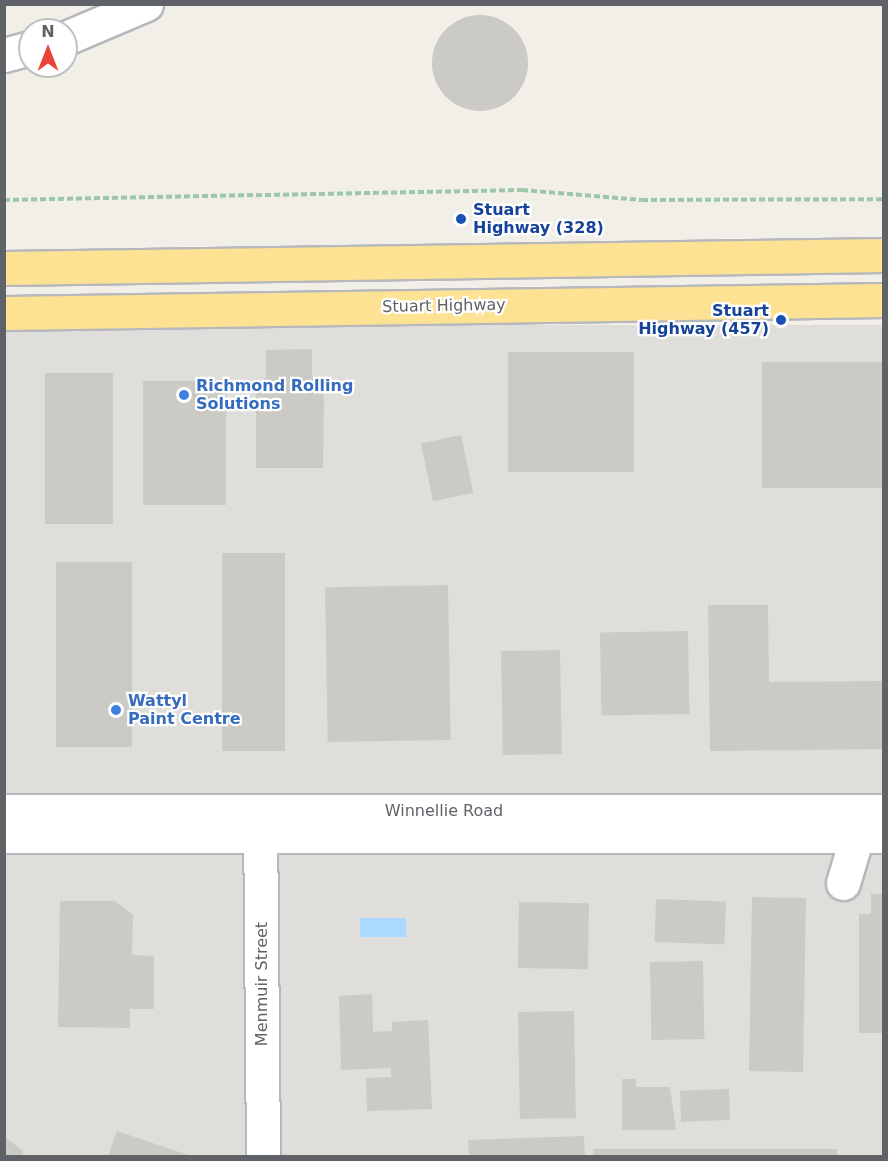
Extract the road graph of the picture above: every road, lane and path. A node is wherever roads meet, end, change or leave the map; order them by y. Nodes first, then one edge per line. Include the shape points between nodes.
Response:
1 (146, 4) edge
2 (78, 33) edge
3 (884, 199) edge
4 (4, 200) edge
5 (884, 255) edge
6 (4, 268) edge
7 (884, 300) edge
8 (4, 313) edge
9 (4, 811) edge
10 (884, 811) edge
11 (260, 824) junction
12 (4, 836) edge
13 (870, 836) edge
14 (843, 883) dead end
15 (263, 1156) edge

1 - 2 street
3 - 4 path via 642,200 522,190
5 - 6 highway
7 - 8 highway, Stuart Highway
9 - 11 street, Winnellie Road
10 - 11 street, Winnellie Road
11 - 12 street, Winnellie Road
11 - 13 street, Winnellie Road
11 - 15 street, Menmuir Street
13 - 14 street

